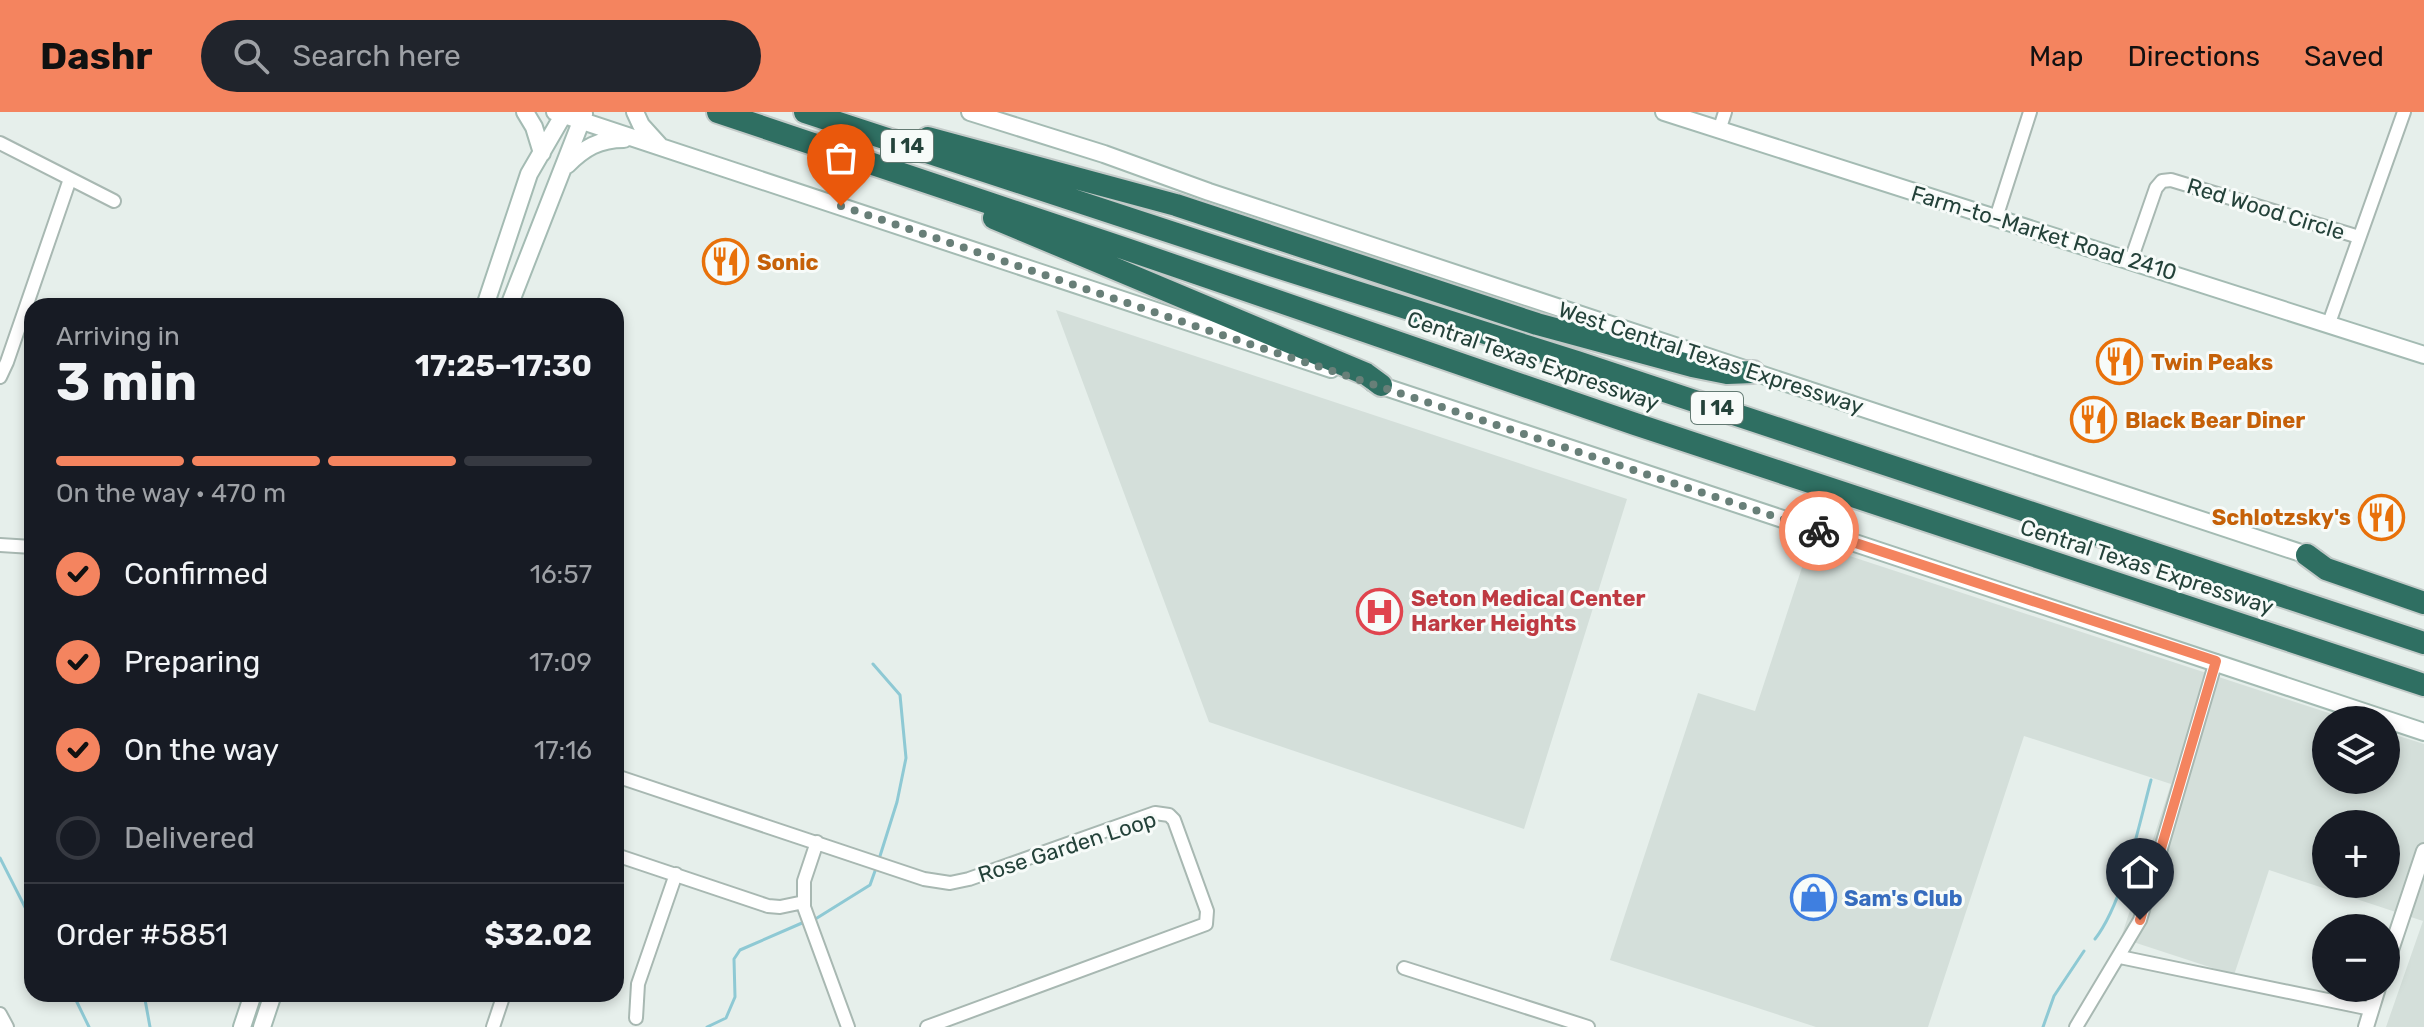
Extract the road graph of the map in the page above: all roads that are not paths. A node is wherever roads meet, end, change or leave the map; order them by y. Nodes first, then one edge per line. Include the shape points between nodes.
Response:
1 (525, 112) edge
2 (635, 112) edge
3 (718, 112) edge
4 (805, 112) edge
5 (970, 112) edge
6 (1664, 112) edge
7 (1725, 112) edge
8 (2030, 112) edge
9 (2404, 112) edge
10 (561, 113) edge
11 (583, 116) edge
12 (839, 123) junction
13 (1719, 131) junction
14 (635, 138) junction
15 (0, 143) edge
16 (661, 147) junction
17 (542, 153) junction
18 (561, 172) junction
19 (70, 179) junction
20 (941, 188) junction
21 (114, 201) dead end
22 (1996, 218) junction
23 (2359, 237) junction
24 (2131, 260) junction
25 (29, 298) edge
26 (488, 298) edge
27 (512, 298) edge
28 (24, 313) edge
29 (2329, 323) junction
30 (2424, 355) edge
31 (1753, 372) junction
32 (0, 377) edge
33 (1381, 385) junction
34 (0, 545) edge
35 (24, 546) edge
36 (2307, 555) junction
37 (2424, 594) edge
38 (2424, 603) edge
39 (2424, 643) edge
40 (2216, 661) junction
41 (2424, 685) edge
42 (2424, 732) edge
43 (624, 779) edge
44 (817, 842) junction
45 (2424, 851) edge
46 (624, 858) edge
47 (676, 874) junction
48 (804, 902) junction
49 (2400, 923) edge
50 (2120, 957) junction
51 (1404, 968) dead end
52 (250, 1002) edge
53 (270, 1002) edge
54 (501, 1002) edge
55 (2373, 1002) edge
56 (2371, 1009) junction
57 (0, 1014) edge
58 (636, 1018) dead end
59 (7, 1027) edge
60 (242, 1027) edge
61 (262, 1027) edge
62 (493, 1027) edge
63 (848, 1027) edge
64 (927, 1027) edge
65 (1588, 1027) edge
66 (2076, 1027) edge
67 (2366, 1027) edge

1 - 17 main road
2 - 16 main road
3 - 20 highway, Central Texas Expressway / I 14
4 - 12 highway, Central Texas Expressway / I 14
5 - 31 main road, West Central Texas Expressway
6 - 13 main road, Farm-to-Market Road 2410
7 - 13 street
8 - 22 street
9 - 23 street
10 - 11 main road
10 - 17 main road
11 - 14 main road
11 - 18 main road
12 - 31 highway via 877,125 1176,205 1634,352 1727,373
12 - 39 highway, Central Texas Expressway / I 14
13 - 22 main road, Farm-to-Market Road 2410
14 - 16 main road
14 - 18 main road via 599,142 578,153
15 - 19 street
16 - 33 main road
17 - 26 main road via 529,174
18 - 27 main road
19 - 21 street
19 - 25 street
20 - 33 highway via 991,217 1366,374
20 - 41 highway, Central Texas Expressway / I 14
22 - 24 main road, Farm-to-Market Road 2410
23 - 24 street, Red Wood Circle via 2171,180 2156,188
23 - 29 street
24 - 29 main road, Farm-to-Market Road 2410
28 - 32 street
29 - 30 main road, Farm-to-Market Road 2410
31 - 36 main road, West Central Texas Expressway
33 - 40 main road
34 - 35 street
36 - 37 main road, West Central Texas Expressway
36 - 38 highway via 2326,569
40 - 42 main road
40 - 50 street via 2150,892
43 - 44 street, Rose Garden Loop
44 - 48 street via 804,881
44 - 64 street, Rose Garden Loop via 950,883 1155,813 1174,820 1207,911 1206,924
45 - 49 street
46 - 47 street
47 - 48 street via 768,906
47 - 58 street via 638,984
48 - 63 street
50 - 56 street
50 - 66 street
51 - 65 street
52 - 60 main road
53 - 61 main road
54 - 62 street
55 - 56 street
56 - 67 street
57 - 59 street

